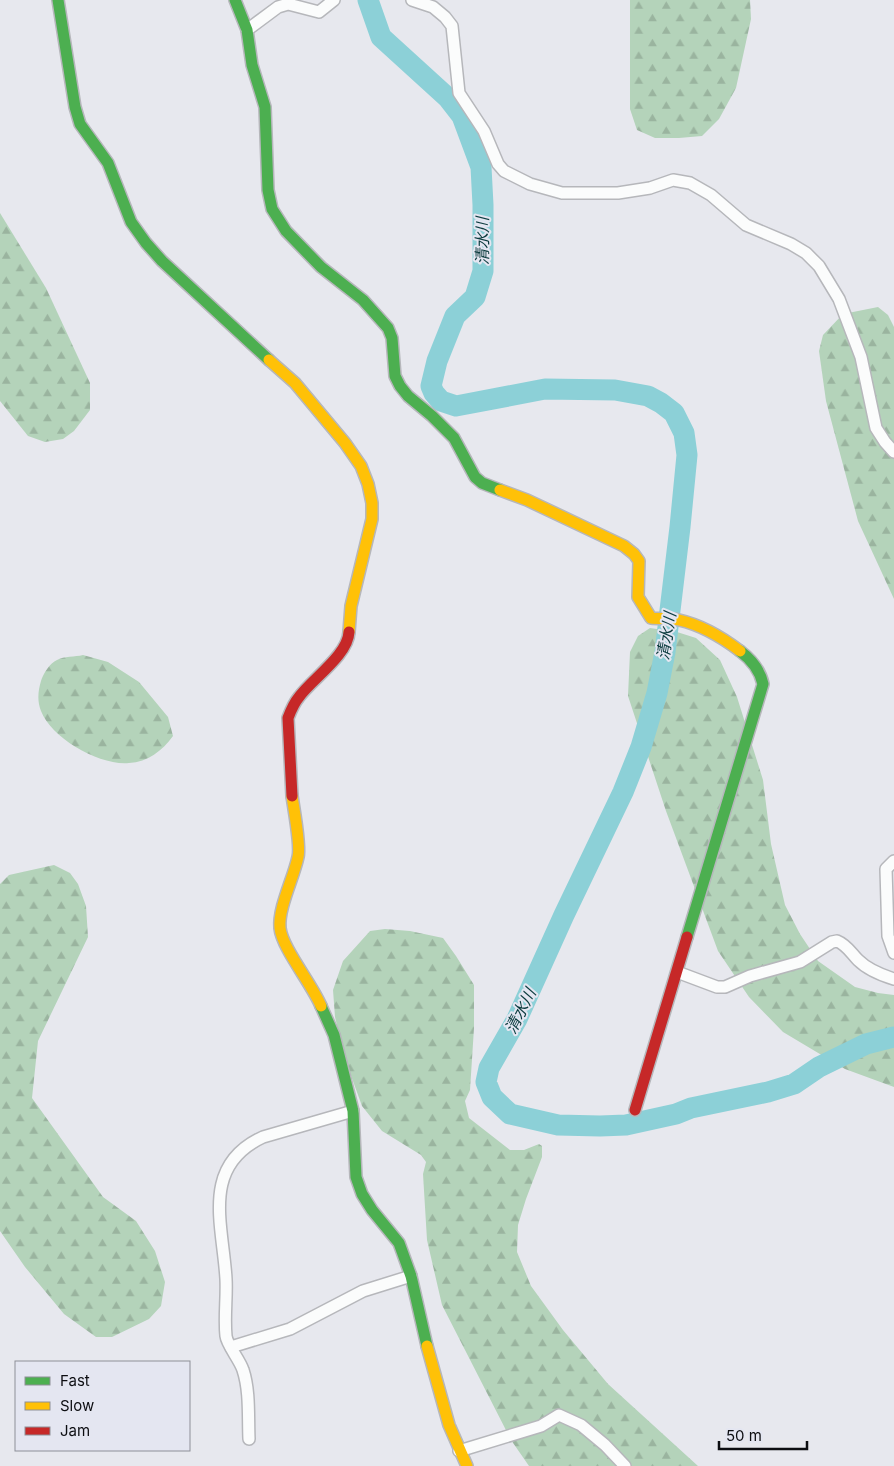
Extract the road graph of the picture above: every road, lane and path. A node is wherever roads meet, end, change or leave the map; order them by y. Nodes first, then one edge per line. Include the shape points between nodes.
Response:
1 (58, 0) edge
2 (235, 0) edge
3 (334, 0) edge
4 (412, 0) edge
5 (247, 30) junction
6 (894, 452) edge
7 (894, 861) edge
8 (894, 953) edge
9 (677, 972) junction
10 (894, 979) edge
11 (635, 1110) dead end
12 (353, 1111) junction
13 (411, 1276) junction
14 (231, 1347) junction
15 (249, 1439) dead end
16 (459, 1451) junction
17 (467, 1466) edge
18 (625, 1466) edge

1 - 12 street via 80,124 108,163 131,222 162,260 295,383 345,443 361,466 368,484 372,518 351,606 349,637 334,662 299,696 288,718 290,784 299,855 280,921 284,939 316,994 334,1035
2 - 5 street
3 - 5 street via 319,12 288,4 278,7
4 - 6 street via 433,7 446,16 452,26 460,92 504,171 530,184 562,193 618,193 673,180 690,183 711,195 746,225 791,244 820,266 839,299 861,358 876,428
5 - 9 street via 252,65 265,107 268,190 272,209 286,231 321,267 363,300 388,328 392,338 395,376 408,396 454,438 475,477 482,483 527,500 624,546 634,554 639,561 638,597 651,618 684,621 726,641 760,670 763,684
7 - 8 street via 886,869 888,936
9 - 10 street via 717,987 726,987 750,976 800,962 838,941 871,970
9 - 11 street
12 - 13 street via 356,1177 372,1210 399,1243
12 - 14 street via 251,1142 228,1168 222,1180 219,1207 226,1278 226,1338
13 - 14 street via 363,1291 290,1329
13 - 16 street via 440,1395
14 - 15 street via 244,1371
16 - 17 street
16 - 18 street via 541,1426 559,1415 581,1424

